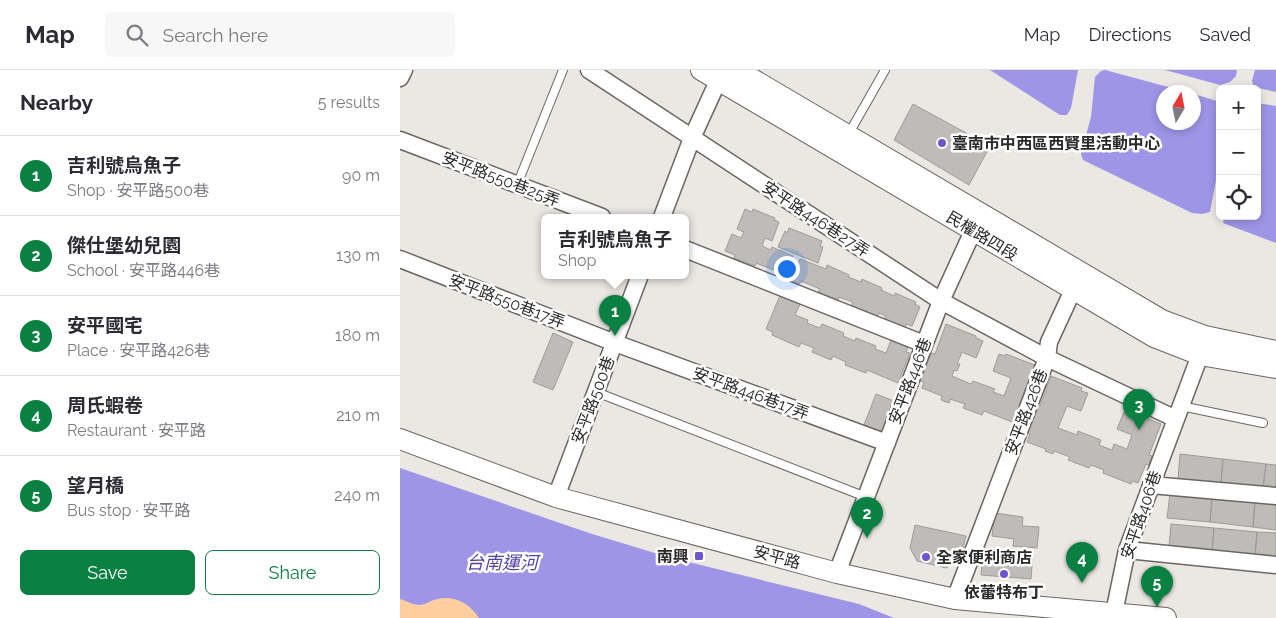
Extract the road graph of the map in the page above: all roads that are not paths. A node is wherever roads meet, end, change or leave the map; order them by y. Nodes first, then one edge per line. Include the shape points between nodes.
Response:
1 (404, 70) edge
2 (563, 70) edge
3 (589, 70) edge
4 (701, 70) edge
5 (737, 70) edge
6 (885, 70) edge
7 (720, 75) edge
8 (400, 78) edge
9 (848, 135) junction
10 (692, 138) junction
11 (400, 140) edge
12 (517, 185) junction
13 (594, 214) edge
14 (663, 214) edge
15 (973, 231) junction
16 (689, 251) edge
17 (400, 259) edge
18 (638, 279) edge
19 (1072, 290) junction
20 (941, 301) junction
21 (614, 343) junction
22 (924, 344) junction
23 (1276, 351) edge
24 (1200, 355) junction
25 (1047, 358) junction
26 (1276, 368) edge
27 (596, 392) junction
28 (1179, 412) junction
29 (1263, 423) dead end
30 (400, 439) edge
31 (887, 443) junction
32 (1151, 485) junction
33 (1276, 496) edge
34 (556, 497) junction
35 (866, 497) junction
36 (1126, 550) junction
37 (1276, 565) edge
38 (837, 573) junction
39 (955, 599) junction
40 (1114, 613) junction
41 (1166, 618) edge

1 - 8 street
2 - 12 lane
3 - 10 street, 安平路446巷27弄
4 - 7 street, 民權路四段
5 - 9 street, 民權路四段
6 - 9 lane
7 - 10 street
7 - 15 street, 民權路四段
9 - 23 street, 民權路四段 via 1162,320 1205,336
10 - 14 street
10 - 20 street, 安平路446巷27弄
11 - 12 street, 安平路550巷25弄
12 - 13 street, 安平路550巷25弄
15 - 19 street, 民權路四段
15 - 20 street, 安平路446巷
16 - 22 street
17 - 21 street, 安平路550巷17弄
18 - 21 street, 安平路500巷
19 - 24 street, 民權路四段 via 1154,337
19 - 25 street via 1049,342
20 - 22 street, 安平路446巷
20 - 25 street
21 - 27 street, 安平路500巷
21 - 31 street, 安平路446巷17弄
22 - 31 street, 安平路446巷
24 - 26 street, 民權路四段
24 - 28 street, 安平路406巷
25 - 28 street, 安平路426巷
25 - 39 street, 安平路426巷
27 - 34 street, 安平路500巷
27 - 35 lane
28 - 29 lane
28 - 32 street, 安平路406巷
30 - 34 street, 安平路
31 - 35 street, 安平路446巷
32 - 33 street
32 - 36 street, 安平路406巷
34 - 38 street, 安平路
35 - 38 street, 安平路446巷
36 - 37 street
36 - 40 street, 安平路406巷
38 - 39 street, 安平路
39 - 40 street, 安平路
40 - 41 street, 安平路

